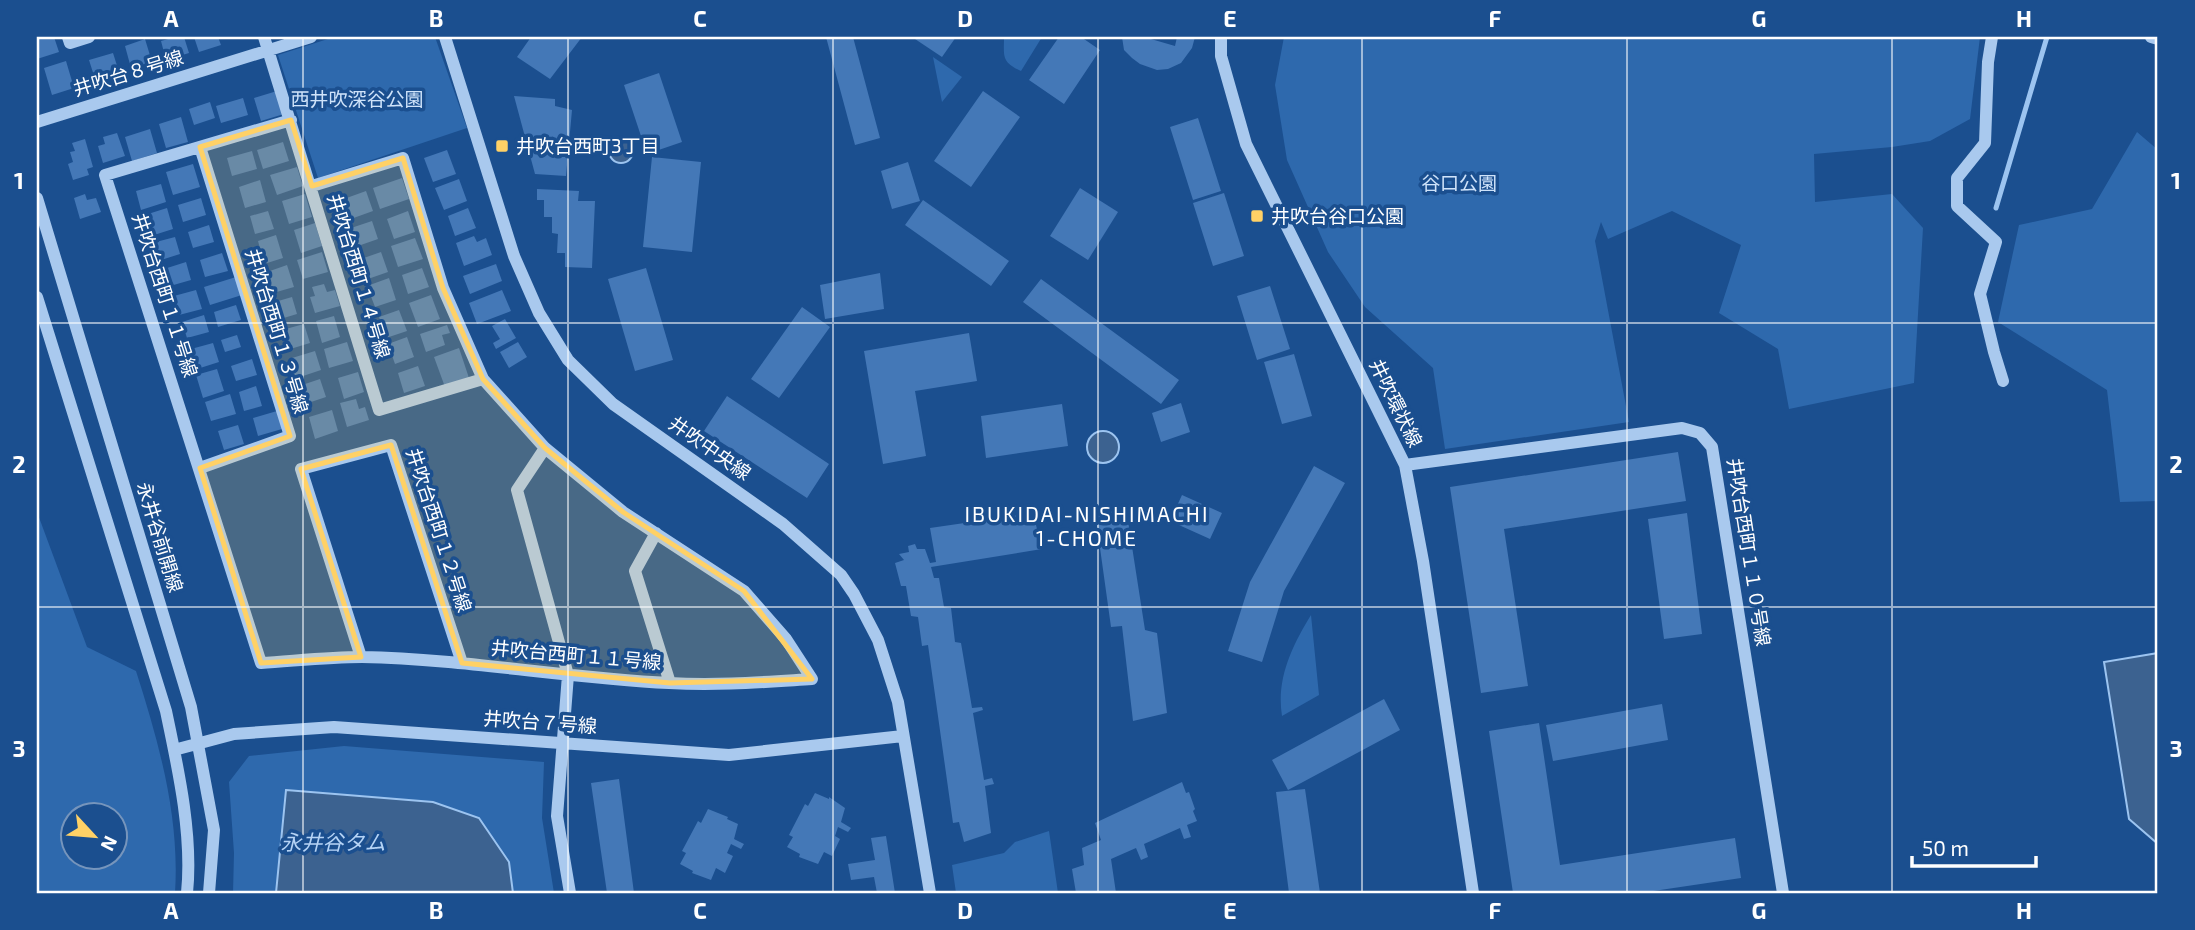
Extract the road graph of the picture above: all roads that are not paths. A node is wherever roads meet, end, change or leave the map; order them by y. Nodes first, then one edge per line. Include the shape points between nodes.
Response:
1 (68, 37) edge
2 (89, 37) edge
3 (264, 37) edge
4 (311, 37) edge
5 (445, 37) edge
6 (1222, 37) edge
7 (1992, 37) edge
8 (2151, 37) edge
9 (2158, 39) edge
10 (269, 50) junction
11 (291, 120) junction
12 (37, 122) edge
13 (200, 147) junction
14 (312, 186) junction
15 (37, 198) edge
16 (37, 297) edge
17 (483, 379) junction
18 (2003, 381) dead end
19 (545, 448) junction
20 (1405, 465) junction
21 (200, 468) junction
22 (656, 533) junction
23 (361, 657) junction
24 (461, 663) junction
25 (568, 675) junction
26 (670, 683) junction
27 (904, 736) junction
28 (198, 743) junction
29 (562, 743) junction
30 (174, 750) junction
31 (187, 893) edge
32 (209, 893) edge
33 (570, 893) edge
34 (929, 893) edge
35 (1474, 893) edge
36 (1783, 893) edge

1 - 2 street via 70,43
3 - 10 street, 井吹台西町１４号線
4 - 10 street, 井吹台８号線
5 - 27 street, 井吹中央線 via 514,256 539,313 568,360 613,404 783,524 841,575 878,640
6 - 20 street, 井吹環状線 via 1221,56 1246,144
7 - 18 street via 1985,144 1957,178 1956,206 1996,242 1980,294
8 - 9 street
10 - 11 street, 井吹台西町１４号線
10 - 12 street, 井吹台８号線
11 - 13 street, 井吹台西町１１号線
11 - 14 street, 井吹台西町１４号線
13 - 21 street, 井吹台西町１３号線 via 290,436
13 - 21 street, 井吹台西町１１号線 via 105,175
14 - 17 street, 井吹台西町１１号線 via 403,158 443,288
14 - 17 street, 井吹台西町１４号線 via 379,410
15 - 28 street, 永井谷前開線
16 - 30 street via 166,711
17 - 19 street, 井吹台西町１１号線
19 - 22 street, 井吹台西町１１号線
19 - 25 street via 517,490
20 - 35 street, 井吹環状線
20 - 36 street, 井吹台西町１１０号線 via 1682,428 1700,433 1712,447
21 - 23 street, 井吹台西町１１号線 via 261,663
22 - 26 street via 635,571
22 - 26 street, 井吹台西町１１号線 via 744,591 786,639 812,679
23 - 24 street, 井吹台西町１１号線
23 - 24 street, 井吹台西町１２号線 via 302,469 391,444
24 - 25 street, 井吹台西町１１号線
25 - 26 street, 井吹台西町１１号線
25 - 29 street
27 - 29 street, 井吹台７号線 via 729,755
27 - 34 street, 井吹中央線
28 - 29 street, 井吹台７号線 via 234,734 334,727
28 - 30 street, 井吹台７号線
28 - 32 street, 永井谷前開線 via 214,830
29 - 33 street via 557,816
30 - 31 street via 190,863

